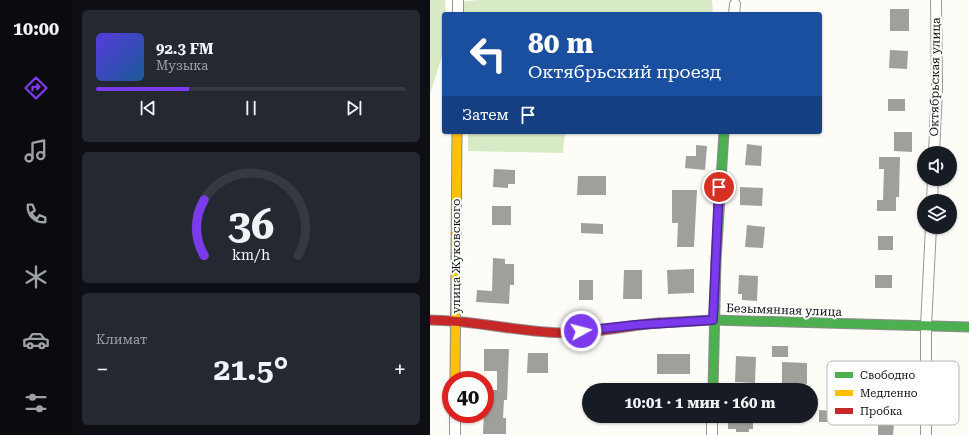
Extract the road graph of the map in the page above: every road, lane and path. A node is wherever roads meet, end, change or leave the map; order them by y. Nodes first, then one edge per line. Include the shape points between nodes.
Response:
1 (458, 0) edge
2 (936, 0) edge
3 (458, 12) edge
4 (457, 134) edge
5 (724, 134) edge
6 (934, 146) edge
7 (930, 234) edge
8 (430, 320) edge
9 (456, 320) junction
10 (713, 320) junction
11 (926, 326) junction
12 (969, 327) edge
13 (926, 361) edge
14 (455, 371) edge
15 (713, 383) edge
16 (455, 423) edge
17 (712, 423) edge
18 (455, 435) edge
19 (712, 435) edge

1 - 3 street
2 - 6 street, Октябрьская улица via 937,88
4 - 9 street, улица Жуковского
5 - 10 street
7 - 11 street
8 - 9 street, Безымянная улица
9 - 10 street, Безымянная улица via 523,330 568,333
9 - 14 street, улица Жуковского
10 - 11 street, Безымянная улица
10 - 15 street
11 - 12 street, Безымянная улица
11 - 13 street
16 - 18 street
17 - 19 street

